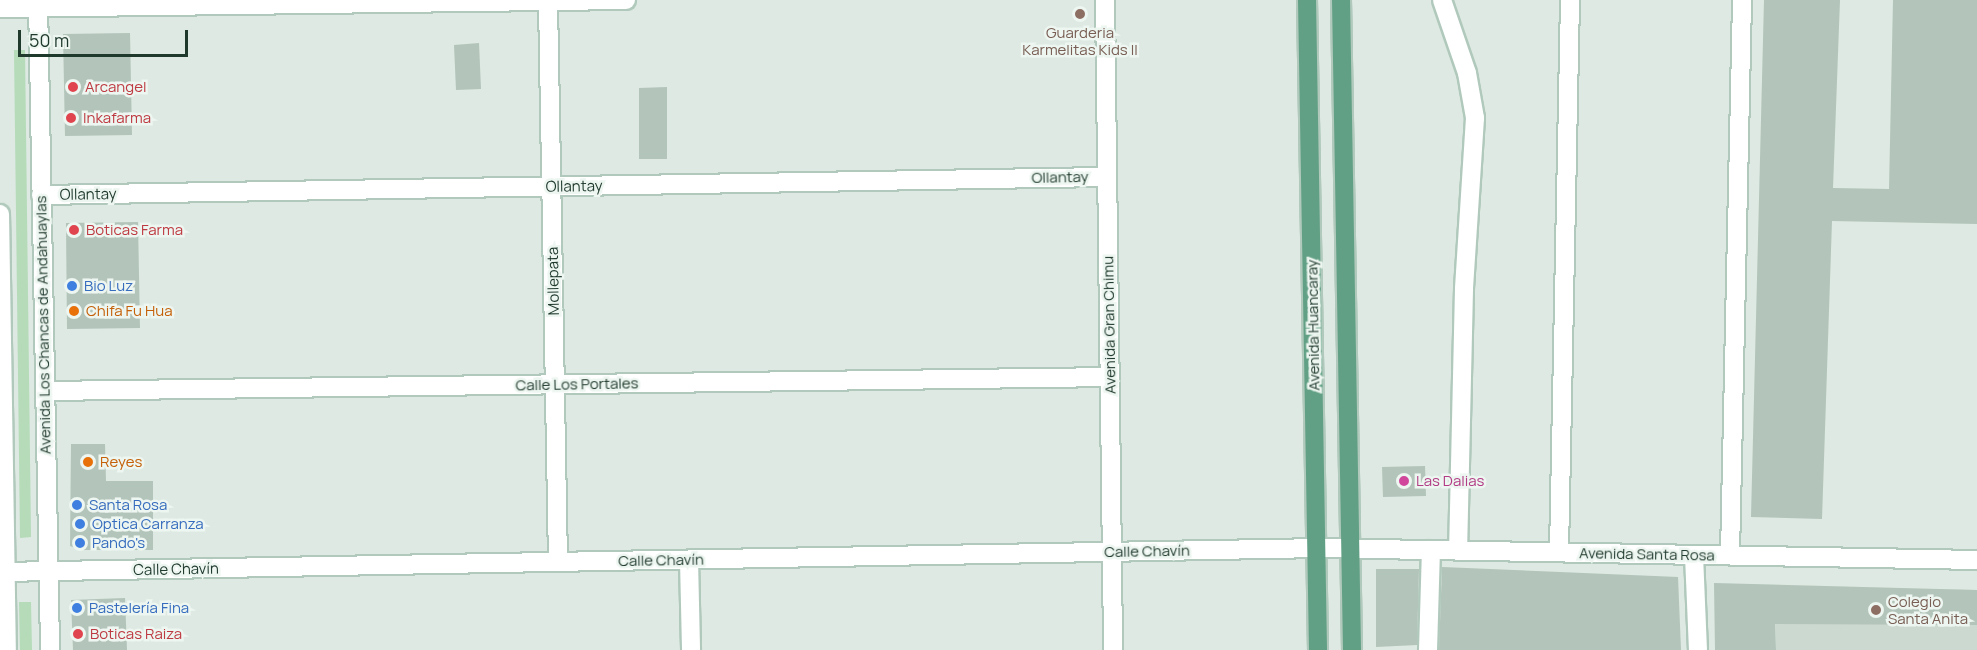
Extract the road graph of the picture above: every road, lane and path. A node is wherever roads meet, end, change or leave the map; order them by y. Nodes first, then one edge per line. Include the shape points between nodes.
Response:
1 (626, 0) edge
2 (1105, 0) edge
3 (1307, 0) edge
4 (1341, 0) edge
5 (1442, 0) edge
6 (1570, 0) edge
7 (1742, 0) edge
8 (548, 1) edge
9 (359, 2) edge
10 (38, 4) edge
11 (0, 8) edge
12 (1107, 177) junction
13 (551, 186) junction
14 (41, 195) junction
15 (0, 214) edge
16 (1109, 377) junction
17 (555, 384) junction
18 (45, 391) junction
19 (1317, 548) junction
20 (1351, 548) junction
21 (1431, 550) junction
22 (1458, 550) junction
23 (1112, 551) junction
24 (1559, 552) junction
25 (1694, 555) junction
26 (1730, 555) junction
27 (689, 560) junction
28 (1977, 560) edge
29 (558, 562) junction
30 (3, 572) edge
31 (49, 572) junction
32 (7, 650) edge
33 (50, 650) edge
34 (691, 650) edge
35 (1113, 650) edge
36 (1318, 650) edge
37 (1352, 650) edge
38 (1428, 650) edge
39 (1698, 650) edge

1 - 8 street
2 - 12 street, Avenida Gran Chimu
3 - 19 main road, Avenida Huancaray
4 - 20 main road
5 - 22 street via 1467,73 1474,118 1464,289
6 - 24 street
7 - 26 street
8 - 9 street
8 - 13 street, Mollepata
9 - 10 street
10 - 11 street
10 - 14 street, Avenida Los Chancas de Andahuaylas
12 - 13 street, Ollantay
12 - 16 street, Avenida Gran Chimu
13 - 14 street, Ollantay
13 - 17 street, Mollepata
14 - 18 street, Avenida Los Chancas de Andahuaylas
15 - 30 street
16 - 17 street, Calle Los Portales
16 - 23 street, Avenida Gran Chimu
17 - 18 street, Calle Los Portales
17 - 29 street, Mollepata
18 - 31 street, Avenida Los Chancas de Andahuaylas
19 - 20 street, Avenida Santa Rosa
19 - 23 street, Calle Chavín
19 - 36 main road, Avenida Huancaray
20 - 21 street, Avenida Santa Rosa
20 - 37 main road
21 - 22 street, Avenida Santa Rosa
21 - 38 street
22 - 24 street, Avenida Santa Rosa
23 - 27 street, Calle Chavín
23 - 35 street, Avenida Gran Chimu
24 - 25 street, Avenida Santa Rosa
25 - 26 street, Avenida Santa Rosa
25 - 39 street
26 - 28 street, Avenida Santa Rosa
27 - 29 street, Calle Chavín
27 - 34 street
29 - 31 street, Calle Chavín
30 - 31 street, Calle Chavín
30 - 32 street
31 - 33 street, Avenida Los Chancas de Andahuaylas

